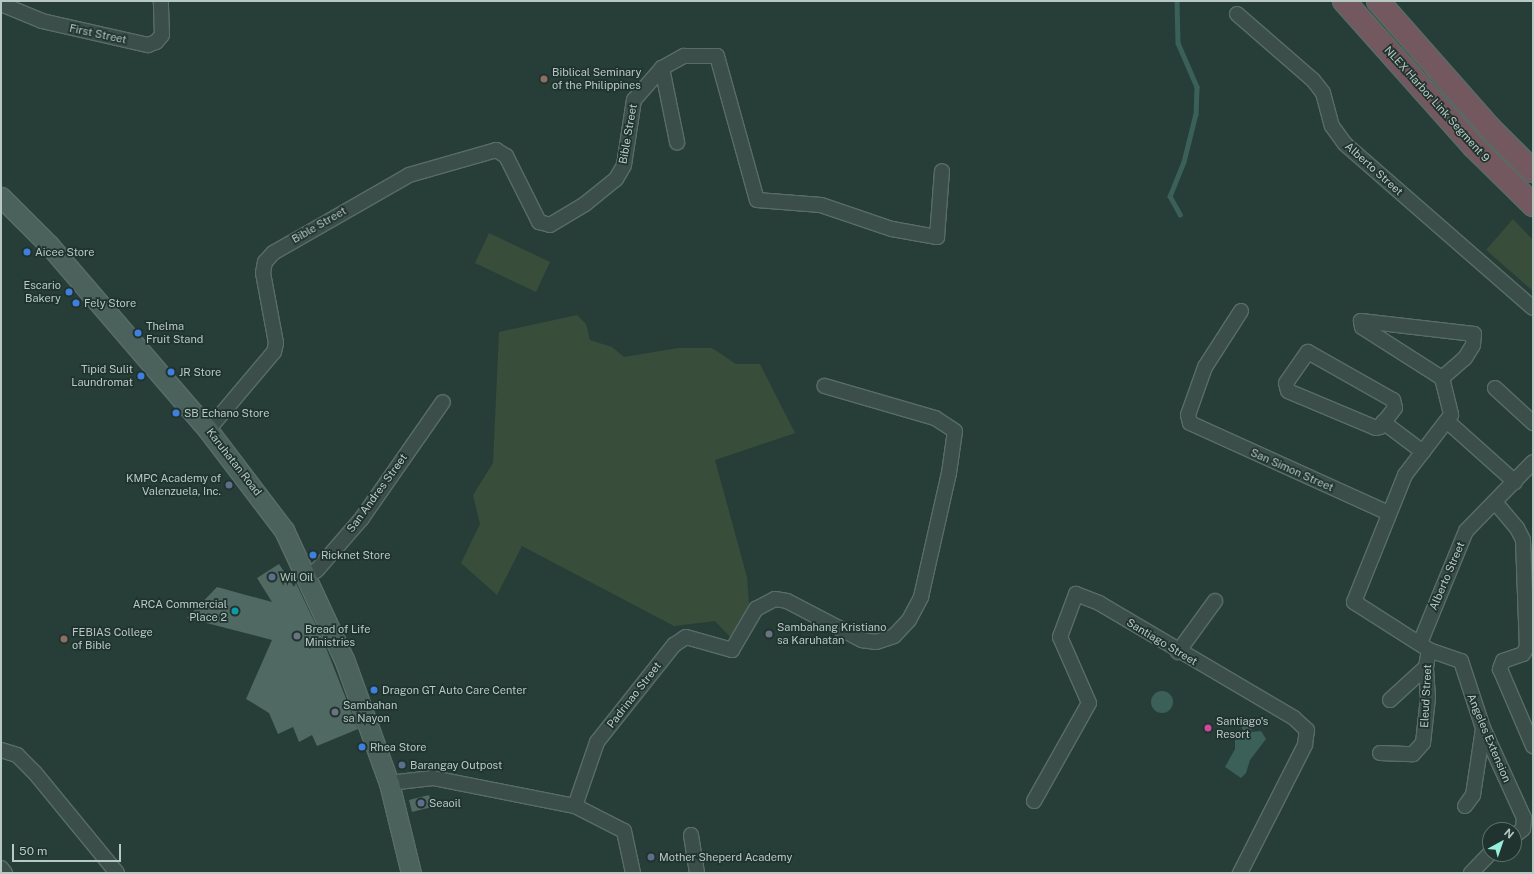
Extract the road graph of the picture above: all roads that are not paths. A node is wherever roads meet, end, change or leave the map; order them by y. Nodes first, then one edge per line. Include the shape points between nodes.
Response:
1 (161, 1) edge
2 (1344, 1) edge
3 (1378, 1) edge
4 (1, 4) edge
5 (1237, 14) dead end
6 (662, 68) junction
7 (677, 142) dead end
8 (942, 171) dead end
9 (1533, 171) edge
10 (1, 197) edge
11 (1533, 205) edge
12 (1533, 308) edge
13 (1241, 311) dead end
14 (1442, 378) junction
15 (825, 386) dead end
16 (1495, 388) dead end
17 (443, 402) dead end
18 (1384, 422) junction
19 (1448, 422) junction
20 (1533, 423) edge
21 (208, 430) junction
22 (1423, 452) junction
23 (1533, 462) edge
24 (1515, 482) junction
25 (1495, 502) junction
26 (1388, 513) junction
27 (306, 578) junction
28 (1216, 601) dead end
29 (1425, 646) junction
30 (1178, 652) junction
31 (1426, 667) junction
32 (1390, 700) dead end
33 (1483, 728) junction
34 (1533, 746) edge
35 (1, 750) edge
36 (1380, 753) dead end
37 (389, 783) junction
38 (1034, 801) dead end
39 (575, 806) junction
40 (1465, 806) dead end
41 (1522, 830) edge
42 (691, 835) dead end
43 (1482, 862) edge
44 (1, 868) edge
45 (5, 873) edge
46 (117, 873) edge
47 (411, 873) edge
48 (633, 873) edge
49 (697, 873) edge
50 (1240, 873) edge
51 (1471, 873) edge

1 - 4 street, First Street via 162,35 156,42 148,45 42,21
2 - 11 highway, NLEX Harbor Link Segment 9 via 1474,147
3 - 9 highway, NLEX Harbor Link Segment 9 via 1490,128
5 - 12 street, Alberto Street via 1313,80 1322,93 1332,126 1345,144
6 - 7 street
6 - 8 street, Bible Street via 684,56 717,56 758,200 821,205 892,229 938,236
6 - 21 street, Bible Street via 634,100 621,173 585,204 550,225 539,222 506,156 496,150 409,175 273,254 265,262 263,273 276,343 274,352
10 - 21 main road, Karuhatan Road via 49,245
13 - 26 street, San Simon Street via 1205,367 1188,415 1190,423 1196,428
14 - 14 street via 1367,331 1362,327 1361,321 1474,334 1473,345 1465,358
14 - 19 street via 1452,415
15 - 39 street, Padrinao Street via 936,418 955,431 949,473 921,597 909,620 894,636 862,640 787,600 775,599 756,608 732,650 686,637 674,645 597,742
16 - 20 street
17 - 27 street, San Andres Street via 362,518 317,570
18 - 18 street via 1395,408 1393,400 1312,352 1308,352 1286,383 1288,391 1376,428
18 - 22 street
19 - 22 street
19 - 24 street
21 - 27 main road, Karuhatan Road via 284,530
22 - 26 street via 1406,475
23 - 24 street, Alberto Street
24 - 25 street, Alberto Street
25 - 29 street, Alberto Street via 1466,531
25 - 34 street via 1517,528 1523,540 1527,647 1523,654 1503,661 1500,669
26 - 29 street, Angeles Extension via 1354,602
27 - 37 main road, Karuhatan Road via 344,658
28 - 30 street
29 - 31 street, Eleud Street
29 - 33 street, Angeles Extension via 1461,661
30 - 38 street, Santiago Street via 1100,603 1076,594 1060,637 1089,703
30 - 50 street, Santiago Street via 1297,721 1307,730 1305,746
31 - 32 street
31 - 36 street, Eleud Street via 1428,698 1423,743 1412,754
33 - 40 street via 1473,794
33 - 41 street, Angeles Extension via 1524,818
35 - 46 street via 17,755 35,772
37 - 39 street via 433,778
37 - 47 main road, Karuhatan Road
39 - 48 street via 624,831
42 - 49 street
43 - 51 street
44 - 45 street

